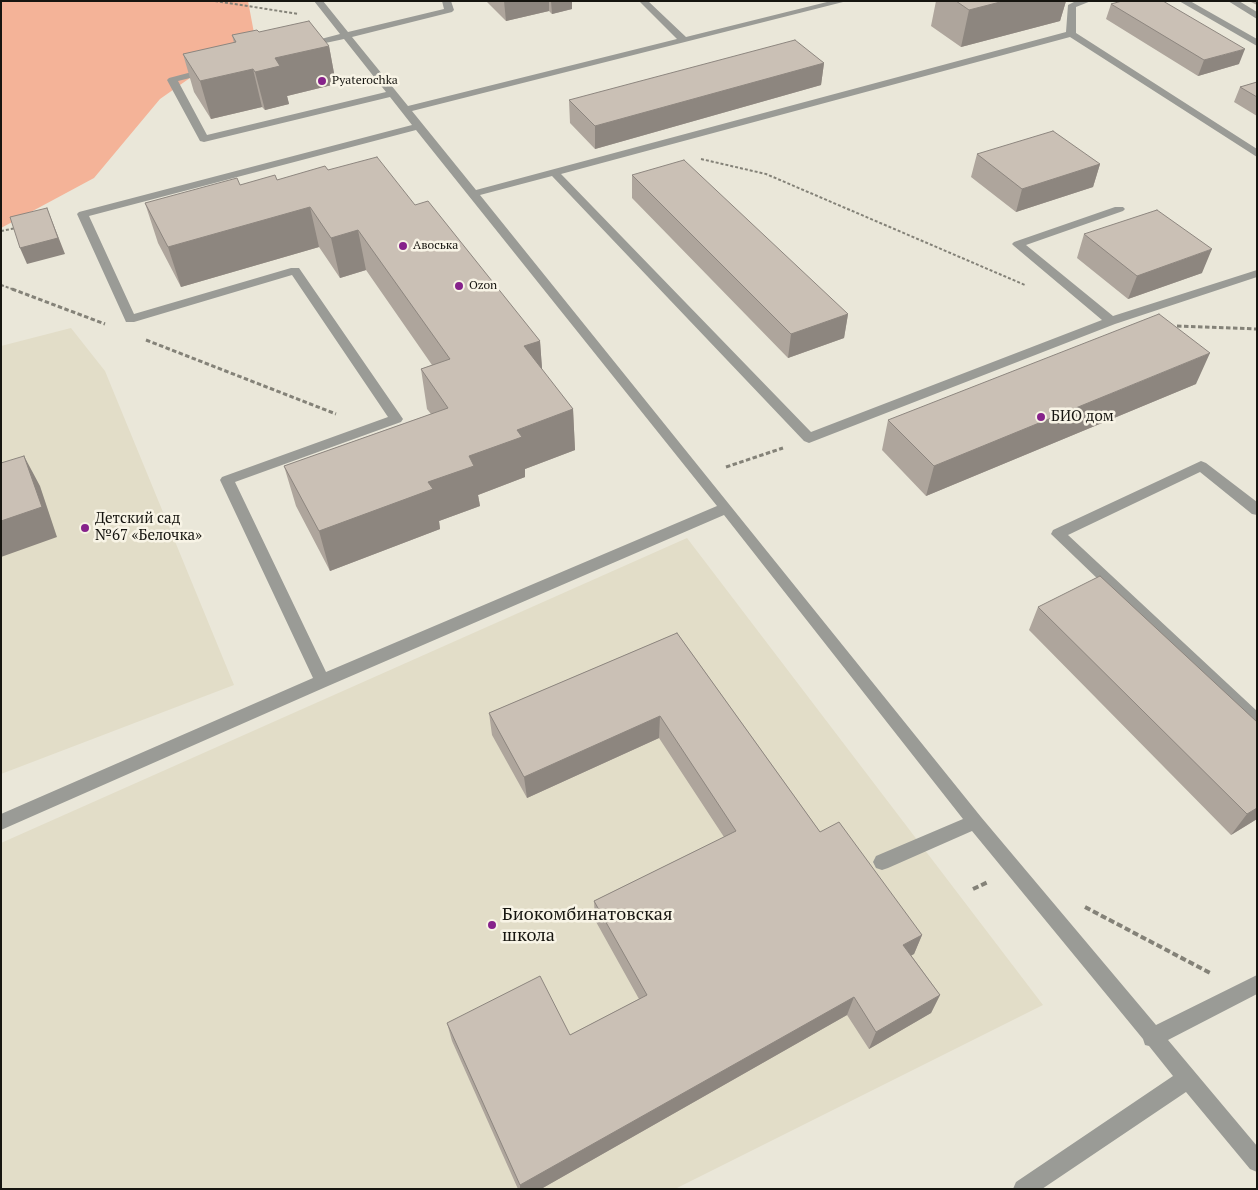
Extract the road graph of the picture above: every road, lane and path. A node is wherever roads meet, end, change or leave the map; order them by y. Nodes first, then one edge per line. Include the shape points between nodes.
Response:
1 (215, 1) edge
2 (318, 1) edge
3 (446, 1) edge
4 (643, 1) edge
5 (843, 1) edge
6 (1087, 1) edge
7 (1183, 1) edge
8 (1232, 1) edge
9 (1257, 16) edge
10 (332, 18) junction
11 (1071, 34) junction
12 (346, 36) junction
13 (683, 40) junction
14 (1257, 43) edge
15 (298, 48) edge
16 (220, 68) edge
17 (392, 94) junction
18 (405, 110) junction
19 (418, 126) junction
20 (649, 147) junction
21 (1257, 154) edge
22 (554, 172) junction
23 (473, 194) junction
24 (1119, 209) dead end
25 (19, 228) edge
26 (1, 231) edge
27 (1257, 273) edge
28 (1, 285) edge
29 (1030, 286) dead end
30 (1111, 321) junction
31 (1173, 326) edge
32 (112, 327) dead end
33 (1257, 329) edge
34 (140, 338) dead end
35 (371, 428) junction
36 (809, 438) junction
37 (726, 467) dead end
38 (726, 508) junction
39 (1257, 510) edge
40 (322, 681) junction
41 (1257, 721) edge
42 (1, 822) edge
43 (975, 822) junction
44 (882, 862) dead end
45 (1014, 870) junction
46 (973, 889) dead end
47 (1076, 902) dead end
48 (1250, 987) edge
49 (1152, 1038) junction
50 (1187, 1079) junction
51 (1257, 1162) edge
52 (1023, 1189) edge

1 - 10 path
2 - 10 street
3 - 12 street via 449,10
4 - 13 street
5 - 13 street
6 - 11 street via 1072,5
7 - 14 street
8 - 9 street
10 - 12 street
11 - 20 street
11 - 21 street
12 - 15 street
12 - 17 street
13 - 18 street
16 - 17 street via 172,80 204,139
17 - 18 street
18 - 19 street
19 - 23 street
19 - 35 street via 83,214 130,319 294,270 396,419
20 - 22 street
20 - 29 path via 766,174
22 - 23 street
22 - 36 street
23 - 38 street
24 - 30 street via 1018,244
25 - 26 path
27 - 30 street
28 - 32 path
30 - 36 street
31 - 33 path
34 - 35 path
35 - 40 street via 227,480
36 - 37 path
38 - 40 street
38 - 43 street
39 - 41 street via 1201,466 1058,534
40 - 42 street
43 - 44 street
43 - 45 street
45 - 46 path
45 - 49 street
47 - 48 path
48 - 49 street
49 - 50 street
50 - 51 street
50 - 52 street

